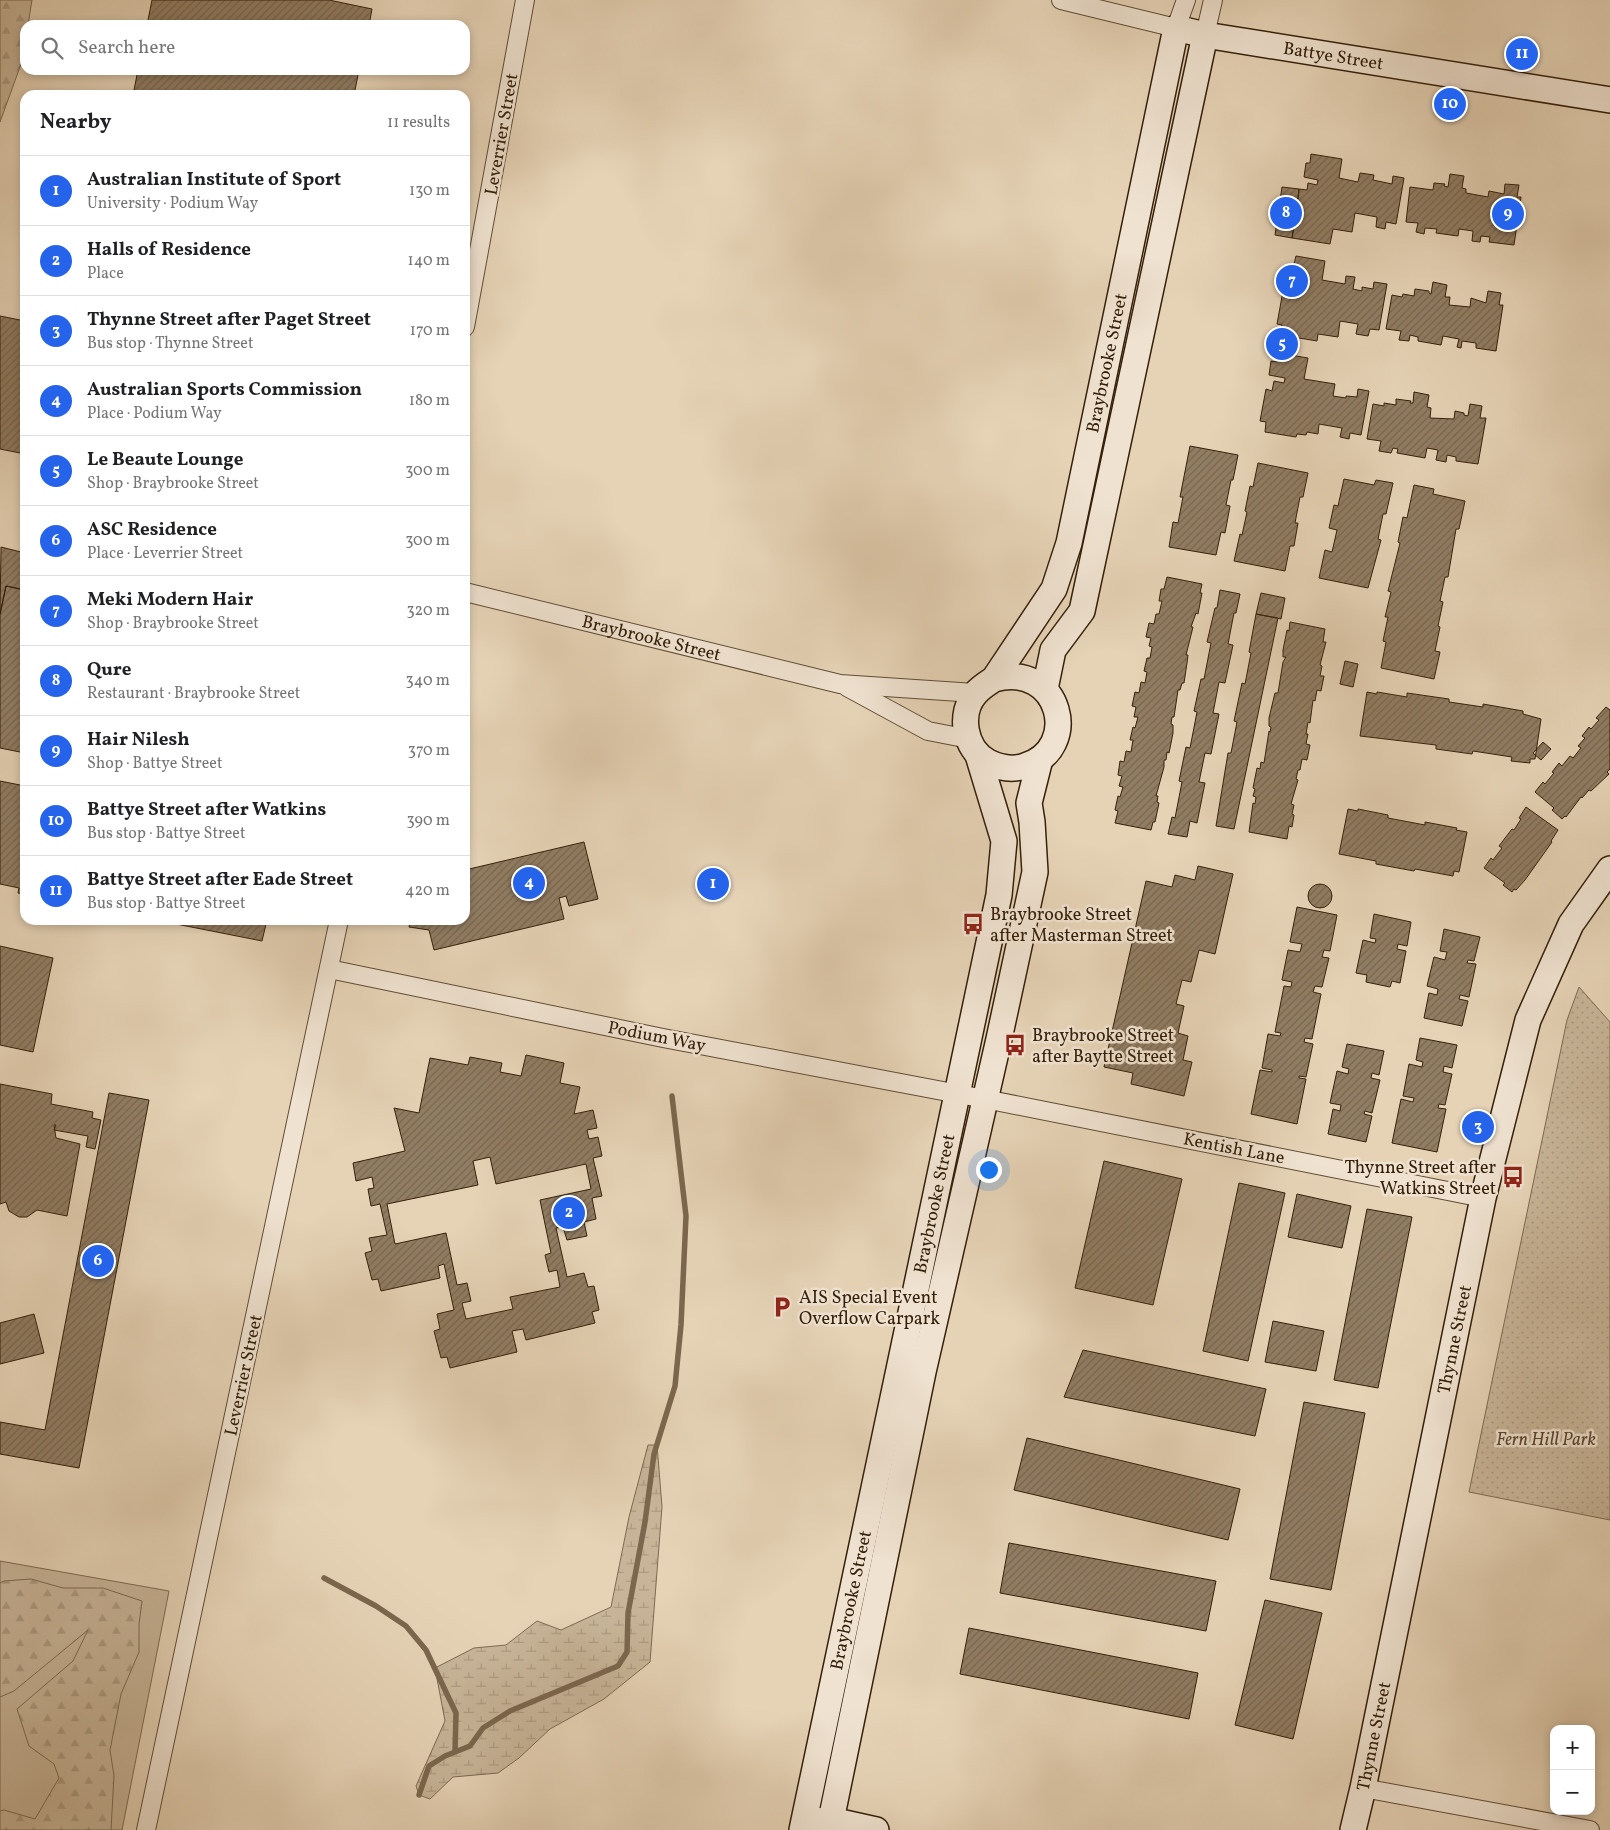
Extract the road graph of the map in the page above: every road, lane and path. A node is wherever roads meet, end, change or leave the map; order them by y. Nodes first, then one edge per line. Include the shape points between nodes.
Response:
1 (525, 0) edge
2 (1061, 0) edge
3 (1186, 0) edge
4 (1213, 0) edge
5 (1176, 28) junction
6 (1205, 35) junction
7 (1610, 100) edge
8 (470, 300) edge
9 (1069, 542) junction
10 (1096, 550) junction
11 (470, 593) edge
12 (840, 684) junction
13 (985, 686) junction
14 (1045, 690) junction
15 (974, 747) junction
16 (1040, 759) junction
17 (1610, 869) edge
18 (338, 925) edge
19 (329, 969) junction
20 (957, 1094) junction
21 (986, 1099) junction
22 (1483, 1198) junction
23 (1363, 1788) junction
24 (817, 1826) edge
25 (146, 1830) edge
26 (876, 1830) edge
27 (1353, 1830) edge
28 (1590, 1830) edge

1 - 8 street, Leverrier Street
2 - 5 street, Battye Street
3 - 5 street
4 - 6 street
5 - 6 street, Battye Street
5 - 9 street, Braybrooke Street
6 - 7 street, Battye Street
6 - 10 street, Braybrooke Street
9 - 10 street
9 - 13 street, Braybrooke Street via 1054,589
10 - 14 street, Braybrooke Street via 1082,611 1053,650
11 - 12 street, Braybrooke Street
12 - 13 street, Braybrooke Street
12 - 15 street, Braybrooke Street via 928,731
13 - 14 street via 1005,676 1021,677
13 - 15 street via 969,704 966,716 966,728
14 - 16 street via 1054,704 1058,720 1054,742
15 - 16 street via 987,762 1008,768 1030,765
15 - 20 street, Braybrooke Street via 1004,841 999,895
16 - 21 street, Braybrooke Street via 1029,803 1035,872
17 - 22 street, Thynne Street via 1571,924 1528,1020
18 - 19 street, Leverrier Street
19 - 20 street, Podium Way
19 - 25 street, Leverrier Street
20 - 21 street, Podium Way
20 - 24 street, Braybrooke Street
21 - 22 street, Kentish Lane
21 - 24 street, Braybrooke Street
22 - 23 street, Thynne Street
23 - 27 street, Thynne Street
23 - 28 street
24 - 26 street

